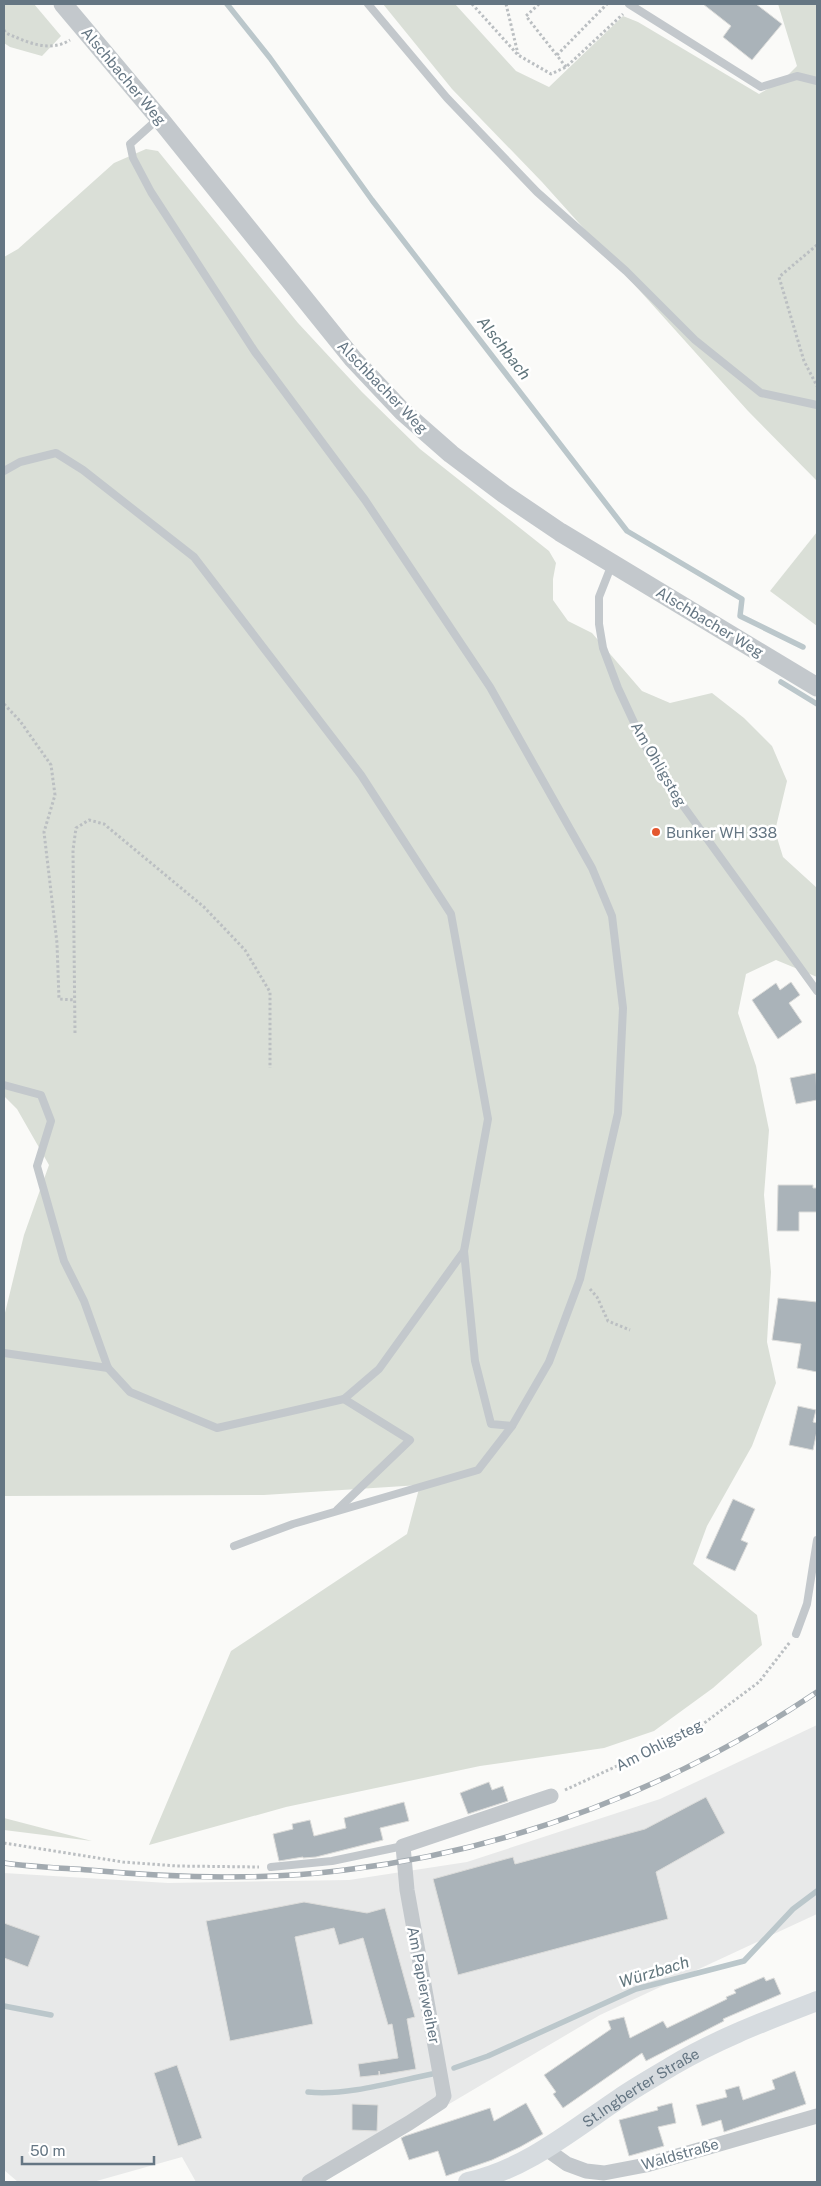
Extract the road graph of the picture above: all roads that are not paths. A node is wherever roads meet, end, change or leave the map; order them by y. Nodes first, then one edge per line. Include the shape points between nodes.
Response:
1 (63, 4) edge
2 (368, 4) edge
3 (630, 5) edge
4 (817, 81) edge
5 (159, 118) junction
6 (817, 405) edge
7 (4, 471) edge
8 (612, 563) junction
9 (817, 687) edge
10 (817, 991) edge
11 (4, 1085) edge
12 (464, 1251) junction
13 (4, 1353) edge
14 (108, 1368) junction
15 (344, 1400) junction
16 (512, 1426) junction
17 (336, 1511) junction
18 (817, 1540) edge
19 (234, 1546) dead end
20 (796, 1634) road end
21 (551, 1796) road end
22 (403, 1846) junction
23 (271, 1867) road end
24 (817, 2000) edge
25 (817, 2116) edge
26 (546, 2149) junction
27 (309, 2182) edge
28 (468, 2182) edge

1 - 5 street, Alschbacher Weg
2 - 6 lane via 447,98 537,192 626,271 695,340 761,392
3 - 4 lane via 761,87 796,76
5 - 8 street, Alschbacher Weg via 354,360 402,411 504,494
5 - 16 lane via 130,144 133,158 151,192 255,352 364,500 490,687 592,868 612,916 623,1008 618,1113 580,1279 549,1362
7 - 12 lane via 20,462 56,453 83,470 194,557 361,776 452,914 488,1118
8 - 9 street, Alschbacher Weg
8 - 10 lane, Am Ohligsteg via 599,597 602,648 644,744 679,800
11 - 14 lane via 42,1095 52,1121 37,1166 64,1261 84,1300
12 - 15 lane via 379,1369
12 - 16 lane via 475,1362 491,1424
13 - 14 lane
14 - 15 lane via 130,1392 217,1428
15 - 17 lane via 410,1440
16 - 17 lane via 478,1470
17 - 19 lane
18 - 20 lane via 807,1604
21 - 22 street
22 - 23 lane via 332,1861
22 - 27 street, Am Papierweiher via 407,1890 444,2096 441,2102
24 - 26 main road, St.Ingberter Straße via 731,2035 674,2065
25 - 26 street, Waldstraße via 646,2165 604,2173 567,2164
26 - 28 main road, St.Ingberter Straße via 489,2178

